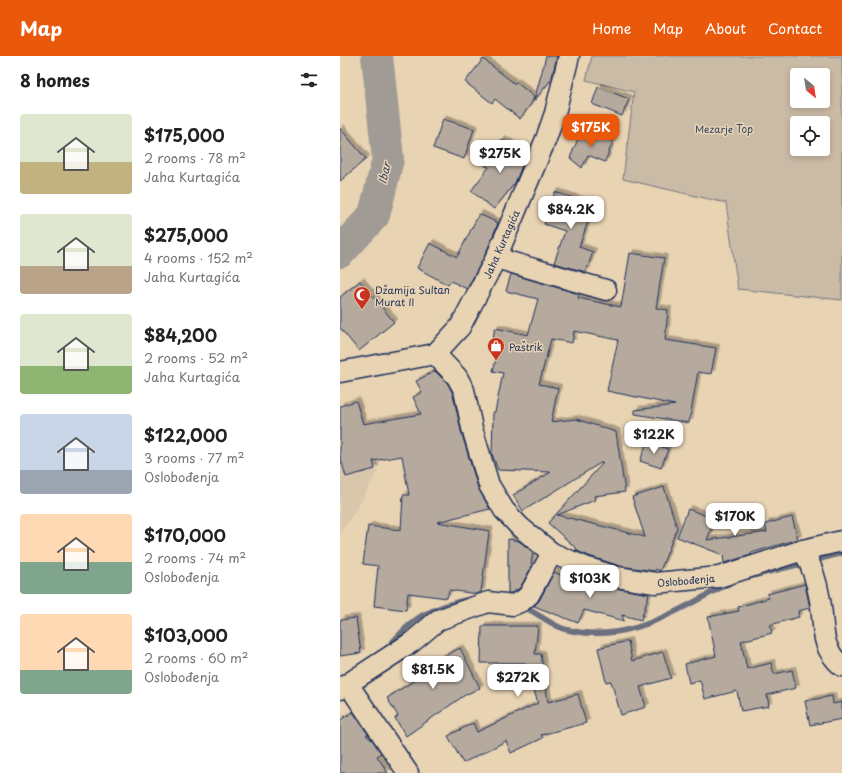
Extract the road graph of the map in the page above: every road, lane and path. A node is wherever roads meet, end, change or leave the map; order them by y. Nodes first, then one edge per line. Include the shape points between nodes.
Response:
1 (569, 56) edge
2 (496, 258) junction
3 (606, 290) dead end
4 (435, 354) junction
5 (340, 372) edge
6 (842, 541) edge
7 (552, 553) junction
8 (808, 559) junction
9 (842, 666) edge
10 (344, 687) edge
11 (408, 773) edge

1 - 2 street, Jaha Kurtagića via 546,139
2 - 3 street
2 - 4 street, Jaha Kurtagića via 460,327
4 - 5 street
4 - 7 street, Oslobođenja via 457,377 464,390 489,485 504,510
6 - 8 street, Oslobođenja
7 - 8 street, Oslobođenja via 585,568 617,577 655,583 720,577
7 - 10 street via 529,595 517,603 488,602 438,620 412,642
8 - 9 street via 820,600 825,644 830,654
10 - 11 street

